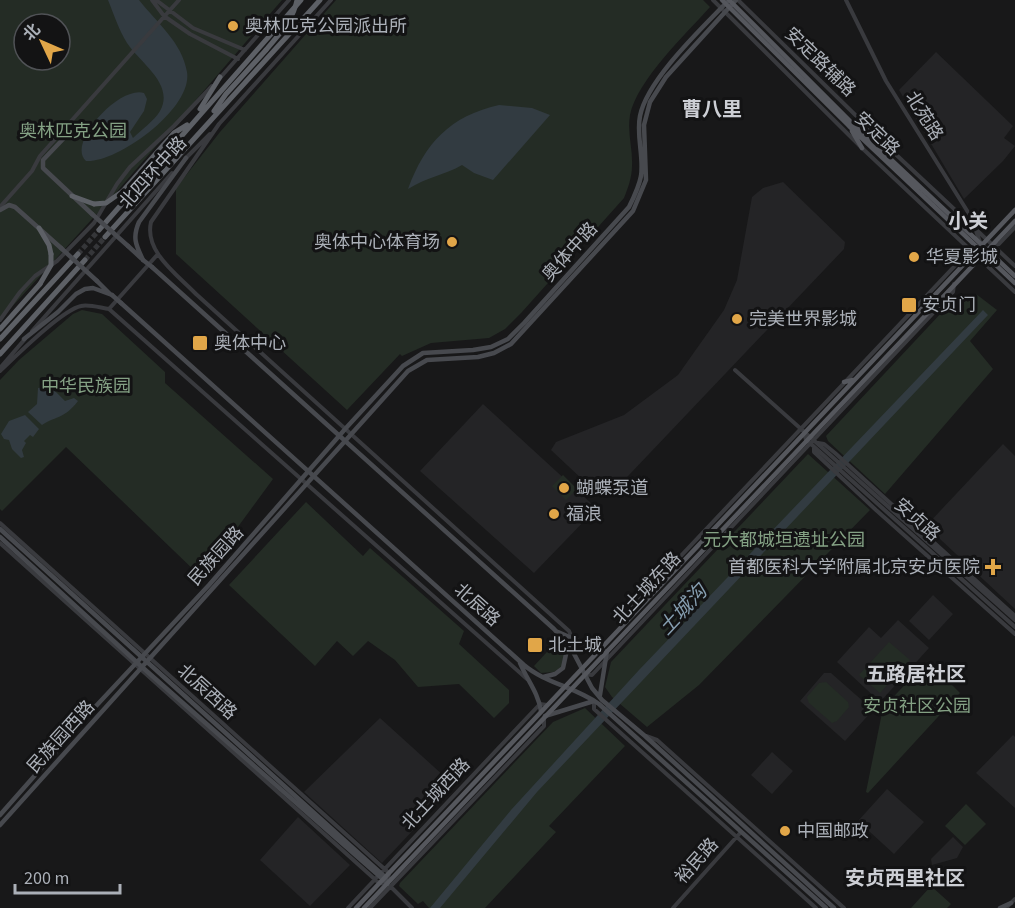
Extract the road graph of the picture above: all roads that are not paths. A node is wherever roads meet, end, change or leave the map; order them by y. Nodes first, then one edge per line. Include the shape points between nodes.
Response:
1 (154, 0) edge
2 (179, 0) edge
3 (289, 0) edge
4 (299, 0) edge
5 (320, 0) edge
6 (331, 0) edge
7 (713, 0) edge
8 (846, 0) edge
9 (730, 2) edge
10 (723, 10) junction
11 (168, 11) junction
12 (164, 16) junction
13 (764, 25) junction
14 (768, 39) junction
15 (245, 50) junction
16 (237, 59) junction
17 (220, 78) junction
18 (192, 123) junction
19 (219, 124) junction
20 (849, 126) junction
21 (204, 127) junction
22 (65, 129) junction
23 (64, 137) joint
24 (862, 148) junction
25 (186, 158) junction
26 (72, 196) junction
27 (0, 209) edge
28 (1015, 210) edge
29 (1015, 220) edge
30 (1015, 227) edge
31 (39, 228) junction
32 (976, 230) junction
33 (99, 231) tunnel mouth
34 (105, 237) tunnel mouth
35 (987, 240) junction
36 (992, 245) junction
37 (980, 247) junction
38 (985, 252) junction
39 (78, 254) tunnel mouth
40 (158, 254) junction
41 (974, 254) junction
42 (979, 259) junction
43 (85, 260) tunnel mouth
44 (143, 260) junction
45 (1015, 266) edge
46 (1015, 276) edge
47 (1015, 284) edge
48 (1015, 292) edge
49 (112, 295) junction
50 (109, 309) junction
51 (0, 320) edge
52 (0, 329) edge
53 (0, 339) edge
54 (24, 339) junction
55 (0, 354) edge
56 (0, 370) edge
57 (735, 370) dead end
58 (853, 380) junction
59 (844, 382) junction
60 (346, 428) junction
61 (802, 431) junction
62 (352, 433) junction
63 (340, 436) junction
64 (345, 441) junction
65 (812, 441) junction
66 (831, 458) junction
67 (308, 471) junction
68 (846, 472) junction
69 (314, 476) junction
70 (303, 478) junction
71 (854, 482) junction
72 (308, 483) junction
73 (856, 492) junction
74 (0, 523) edge
75 (0, 529) edge
76 (0, 537) edge
77 (0, 543) edge
78 (22, 544) junction
79 (16, 552) junction
80 (27, 553) junction
81 (20, 561) junction
82 (45, 569) junction
83 (669, 571) junction
84 (55, 574) junction
85 (42, 578) junction
86 (676, 578) junction
87 (1011, 614) edge
88 (1015, 620) edge
89 (96, 624) junction
90 (1013, 628) edge
91 (554, 630) junction
92 (102, 634) junction
93 (1015, 634) edge
94 (572, 638) junction
95 (568, 645) junction
96 (601, 647) junction
97 (607, 651) junction
98 (519, 660) junction
99 (605, 661) junction
100 (142, 662) junction
101 (581, 667) junction
102 (585, 674) junction
103 (543, 677) junction
104 (527, 679) junction
105 (564, 685) junction
106 (571, 688) junction
107 (599, 700) junction
108 (540, 704) junction
109 (546, 705) junction
110 (541, 711) junction
111 (544, 717) junction
112 (612, 717) junction
113 (645, 736) junction
114 (0, 815) edge
115 (0, 825) edge
116 (741, 832) junction
117 (736, 838) junction
118 (383, 878) junction
119 (1013, 901) edge
120 (348, 908) edge
121 (356, 908) edge
122 (364, 908) edge
123 (370, 908) edge
124 (412, 908) edge
125 (673, 908) edge
126 (816, 908) edge
127 (826, 908) edge
128 (834, 908) edge
129 (844, 908) edge
130 (1000, 908) edge
131 (1006, 908) edge

1 - 11 street
1 - 12 street
2 - 11 street
3 - 15 street, 北四环中路
4 - 18 highway, 北四环中路
4 - 21 highway, bridge via 287,25 226,94
5 - 21 highway, 北四环中路
6 - 19 street, 北四环中路
7 - 10 street, 安定路辅路
8 - 32 street, 北苑路 via 886,81
9 - 10 main road, 奥体中路
9 - 13 street, 安定路辅路
9 - 14 main road, 安定路
9 - 20 main road, 安定路
10 - 24 street, 安定路辅路
10 - 60 main road, 奥体中路 via 661,74 647,95 638,132 641,175 629,207 508,339 473,350 423,353 403,366
10 - 62 main road, 奥体中路 via 666,77 650,102 644,125 646,180 633,211 605,243 512,344 478,357 427,360 408,372
11 - 12 street
11 - 15 street via 193,28
12 - 16 street
12 - 22 street
13 - 14 street, 安定路
13 - 32 street, 安定路辅路
14 - 37 main road, 安定路
15 - 16 street, 北四环中路
16 - 17 street, 北四环中路
17 - 18 highway
17 - 51 street, 北四环中路 via 130,167 94,223 57,261 27,284
18 - 26 highway, bridge via 174,133 123,191 106,203 94,204
18 - 33 highway, 北四环中路
19 - 25 street, 北四环中路
19 - 40 street via 151,222 148,233
20 - 24 main road
20 - 37 main road, 安定路
21 - 34 highway, 北四环中路
22 - 23 street
22 - 27 street
23 - 26 main road, 北辰路 via 43,160 43,168
24 - 41 street, 安定路
25 - 44 main road via 134,232
25 - 54 street, 北四环中路
26 - 44 main road, 北辰路, bridge
27 - 31 main road, 北辰路 via 15,207
28 - 35 main road, 北土城东路
29 - 36 main road, 北土城东路
30 - 36 street via 999,244
31 - 49 main road, 北辰路, bridge
31 - 52 highway, bridge via 51,254 51,265 40,284
32 - 35 street, 安定路辅路
32 - 37 street, 北苑路
35 - 36 street, 安定路辅路
35 - 37 main road, 北土城东路
36 - 38 main road, 北土城东路
36 - 45 street, 安定路辅路
37 - 38 main road, 安定路
37 - 41 main road, 北土城东路
38 - 42 main road, 北土城东路
38 - 46 main road, 安定路
38 - 47 main road, 安定路
39 - 53 highway
40 - 50 street
40 - 60 street via 196,294
41 - 42 street
41 - 58 main road, 北土城东路
41 - 59 street, 北土城东路 via 967,253
42 - 48 street
42 - 65 main road, 北土城东路
43 - 55 highway
44 - 63 main road, 北辰路, bridge
49 - 54 main road via 85,289
49 - 67 main road, 北辰路, bridge
50 - 56 street via 83,305 74,309
50 - 70 street, 北辰路
54 - 56 street, 北四环中路
57 - 61 street
58 - 59 main road
58 - 61 main road, 北土城东路
59 - 61 street, 北土城东路
60 - 62 street
60 - 63 main road, 奥体中路
61 - 65 street
61 - 83 main road, 北土城东路
62 - 64 main road, 奥体中路
62 - 94 street via 569,631
63 - 64 main road, 北辰路
63 - 67 main road, 奥体中路
64 - 69 main road, 奥体中路
64 - 91 main road, 北辰路
65 - 66 street
65 - 66 street via 814,452
65 - 86 main road, 北土城东路
65 - 99 street, 北土城东路
66 - 68 street, 安贞路
66 - 68 street
67 - 69 main road, 北辰路
67 - 70 main road, 民族园路
68 - 71 street, 安贞路
68 - 73 street, 安贞路
68 - 87 street, 安贞路
69 - 72 main road, 民族园路
69 - 98 main road, 北辰路
70 - 72 street, 北辰路
70 - 100 main road, 民族园路
71 - 73 street
71 - 90 street, 安贞路
72 - 100 main road, 民族园路
72 - 104 street, 北辰路
73 - 90 street, 安贞路
74 - 78 street, 北辰西路
75 - 80 main road, 北辰西路
76 - 79 main road, 北辰西路
77 - 81 street, 北辰西路
78 - 80 main road
78 - 84 street, 北辰西路
79 - 81 main road
79 - 85 main road, 北辰西路
80 - 82 main road, 北辰西路
81 - 85 street, 北辰西路
82 - 84 main road
82 - 100 main road, 北辰西路
83 - 86 street
83 - 96 main road, 北土城东路
84 - 100 street, 北辰西路
85 - 89 main road, 北辰西路
85 - 92 street, 北辰西路
86 - 97 main road, 北土城东路
87 - 88 street, 安贞路
89 - 92 main road
89 - 100 main road, 北辰西路
90 - 93 street, 安贞路
91 - 94 main road
91 - 95 main road, 北辰路
92 - 100 street, 北辰西路
94 - 96 main road
95 - 101 main road, 北辰路
95 - 103 main road via 563,669
96 - 101 main road, 北土城东路
97 - 99 main road
97 - 102 main road, 北土城东路
98 - 103 main road, 北辰路
98 - 104 main road
99 - 102 street, 北土城东路 via 592,675
99 - 107 main road
100 - 114 main road, 民族园西路
100 - 115 main road, 民族园西路
100 - 118 main road, 北辰西路
100 - 118 main road, 北辰西路 via 339,844
101 - 102 main road, 北辰路
101 - 105 main road, 北土城东路
102 - 106 main road, 北土城西路
102 - 107 main road, 北辰路
103 - 105 main road, 北辰路
104 - 108 main road
105 - 106 main road, 北辰路
105 - 109 main road, 北土城西路
106 - 107 main road, 北辰路
106 - 111 main road, 北土城西路
107 - 111 main road
107 - 112 main road, 北辰路
107 - 112 street via 594,709
108 - 109 street
108 - 110 main road
108 - 118 street, 北土城西路
109 - 110 main road, 北土城西路
110 - 118 main road, 北土城西路
111 - 118 main road, 北土城西路
112 - 113 main road, 北辰路
112 - 116 main road, 北辰路
112 - 117 street, 北辰路
113 - 128 main road, 北辰路
113 - 129 street, 北辰路 via 657,740
116 - 117 street, 裕民路
116 - 127 main road, 北辰路
117 - 125 street, 裕民路
117 - 126 street, 北辰路
118 - 120 street, 北土城西路
118 - 121 main road, 北土城西路
118 - 122 main road, 北土城西路
118 - 123 street, 北土城西路
118 - 124 street, 北辰西路
119 - 130 main road
119 - 131 street

